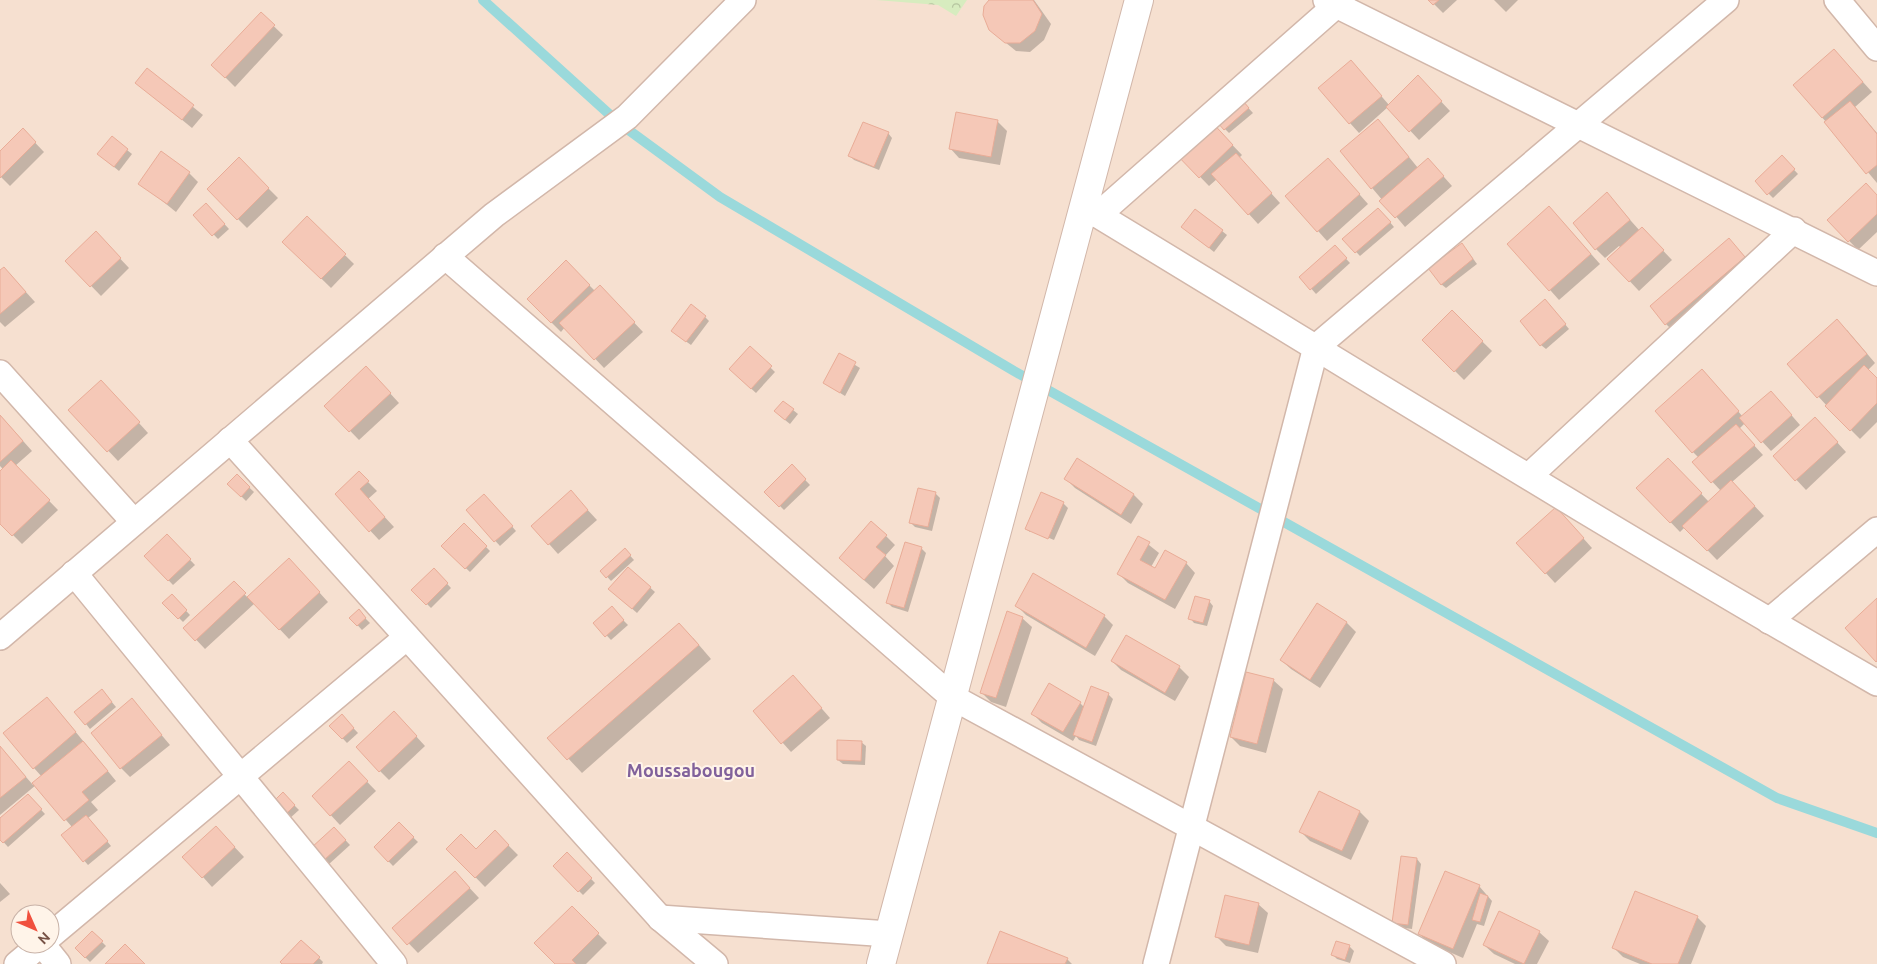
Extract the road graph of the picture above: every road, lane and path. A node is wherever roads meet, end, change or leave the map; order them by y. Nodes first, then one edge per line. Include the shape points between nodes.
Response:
1 (743, 0) edge
2 (1139, 0) edge
3 (1726, 0) edge
4 (1837, 0) edge
5 (1335, 2) edge
6 (1877, 48) edge
7 (1578, 126) junction
8 (1091, 210) junction
9 (1794, 230) junction
10 (445, 256) junction
11 (1877, 272) edge
12 (1316, 347) junction
13 (0, 373) edge
14 (230, 440) junction
15 (1529, 476) junction
16 (134, 522) junction
17 (1877, 530) edge
18 (74, 573) junction
19 (1769, 621) junction
20 (0, 637) edge
21 (407, 637) junction
22 (1877, 683) edge
23 (952, 697) junction
24 (240, 776) junction
25 (1190, 828) junction
26 (660, 918) junction
27 (60, 928) edge
28 (889, 934) junction
29 (29, 954) edge
30 (50, 954) edge
31 (17, 964) edge
32 (58, 964) edge
33 (394, 964) edge
34 (715, 964) edge
35 (881, 964) edge
36 (1156, 964) edge
37 (1443, 964) edge

1 - 10 street via 627,117 494,215
2 - 8 street
3 - 7 street
4 - 6 street
5 - 7 street
5 - 8 street
7 - 9 street
7 - 12 street
8 - 12 street
8 - 23 street
9 - 11 street
9 - 15 street
10 - 14 street
10 - 23 street
12 - 15 street
12 - 25 street
13 - 16 street
14 - 16 street
14 - 21 street
15 - 19 street
16 - 18 street
17 - 19 street
18 - 20 street
18 - 24 street
19 - 22 street
21 - 24 street
21 - 26 street
23 - 25 street
23 - 28 street
24 - 27 street
24 - 33 street
25 - 36 street
25 - 37 street
26 - 28 street
26 - 34 street
28 - 35 street
29 - 31 street
30 - 32 street

